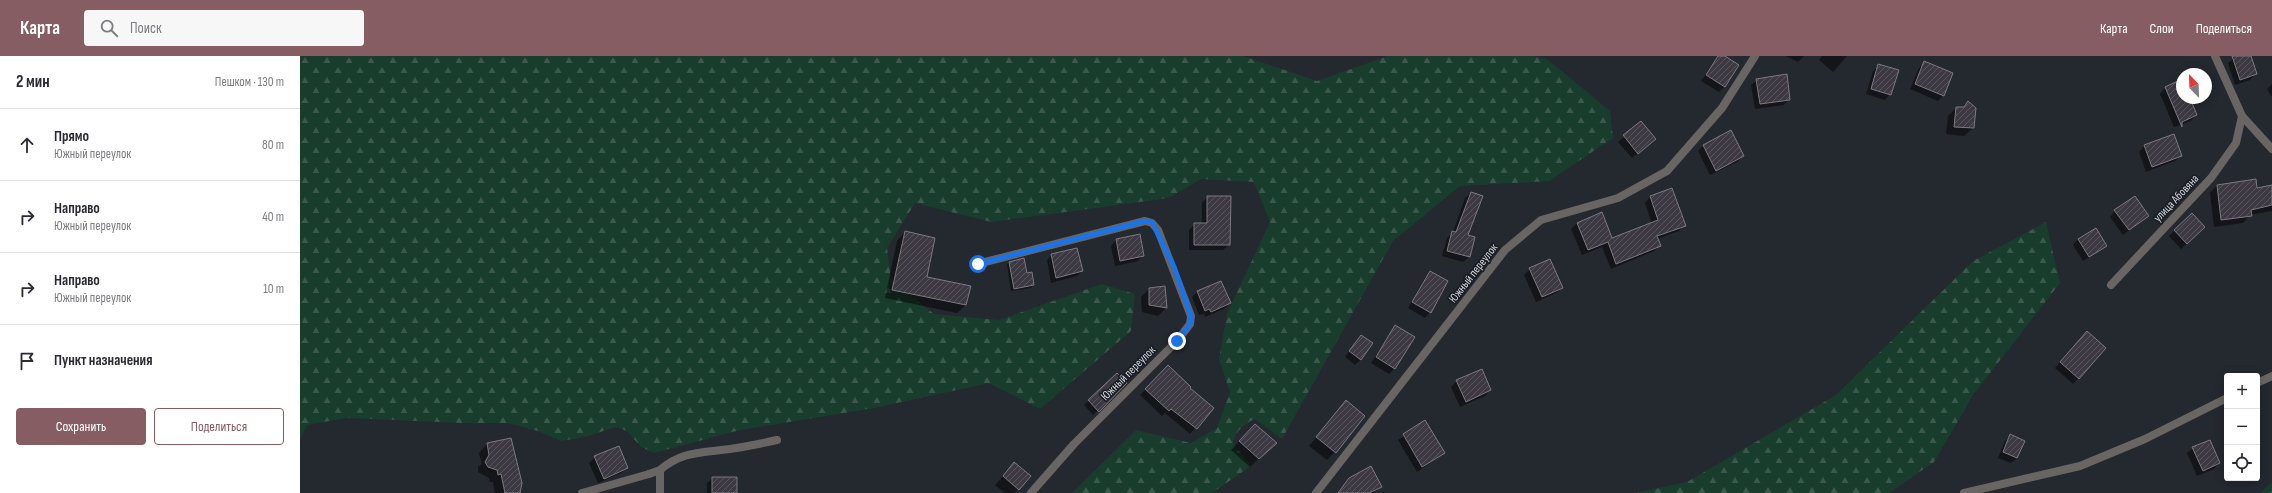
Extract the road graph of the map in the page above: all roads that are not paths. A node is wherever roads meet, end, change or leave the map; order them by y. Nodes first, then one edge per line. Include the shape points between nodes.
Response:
1 (1755, 56) edge
2 (2215, 56) edge
3 (2242, 116) junction
4 (2272, 149) edge
5 (978, 264) dead end
6 (2111, 285) dead end
7 (2272, 376) edge
8 (2260, 382) edge
9 (2224, 400) edge
10 (777, 440) dead end
11 (660, 470) junction
12 (582, 493) edge
13 (660, 493) edge
14 (1031, 493) edge
15 (1316, 493) edge
16 (1964, 493) edge

1 - 15 street, Южный переулок via 1722,108 1667,171 1618,198 1541,220 1505,250
2 - 3 street
3 - 4 street
3 - 6 street, улица Абовяна via 2236,143 2211,178
5 - 14 street, Южный переулок via 1145,221 1152,222 1158,230 1191,316 1190,324 1177,341 1074,444
7 - 8 street
9 - 16 street via 2145,439 2080,466
10 - 11 street via 721,450 692,452 668,463
11 - 12 street
11 - 13 street

